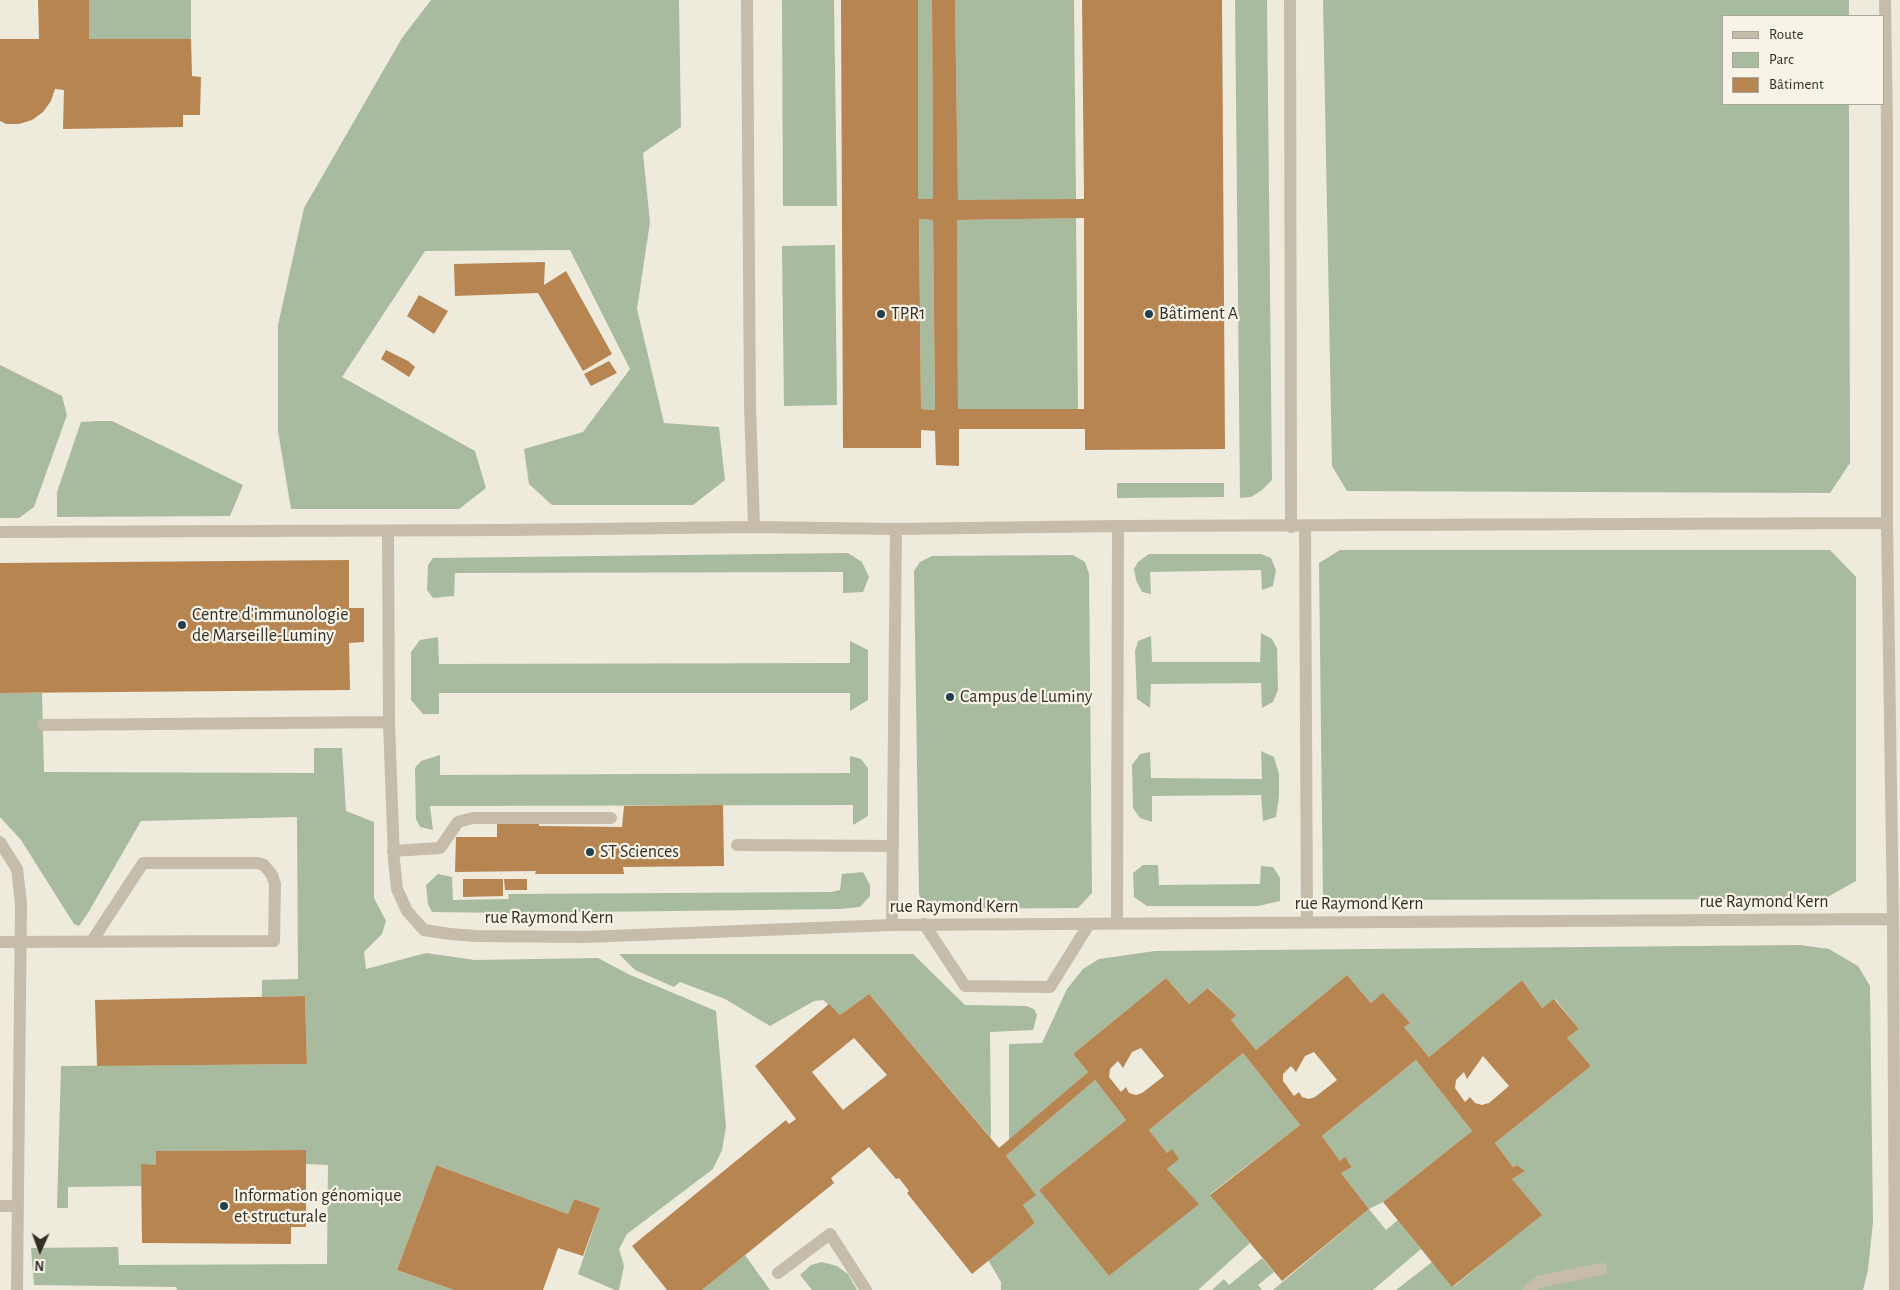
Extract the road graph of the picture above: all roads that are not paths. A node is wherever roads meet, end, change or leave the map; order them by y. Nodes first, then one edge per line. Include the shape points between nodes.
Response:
1 (748, 0) edge
2 (1290, 0) edge
3 (1885, 0) edge
4 (1887, 183) junction
5 (1900, 189) edge
6 (1888, 503) junction
7 (1900, 510) edge
8 (1888, 524) junction
9 (1118, 526) junction
10 (754, 527) junction
11 (1291, 527) junction
12 (1304, 527) junction
13 (896, 529) junction
14 (388, 531) junction
15 (0, 532) edge
16 (389, 722) junction
17 (43, 724) dead end
18 (611, 818) dead end
19 (0, 842) edge
20 (737, 845) dead end
21 (893, 846) junction
22 (394, 851) junction
23 (1893, 919) junction
24 (1308, 922) junction
25 (1117, 923) junction
26 (892, 924) junction
27 (924, 924) junction
28 (1089, 924) junction
29 (92, 941) junction
30 (0, 942) edge
31 (22, 942) junction
32 (0, 1206) edge
33 (18, 1206) junction
34 (1601, 1269) dead end
35 (778, 1273) dead end
36 (17, 1290) edge
37 (866, 1290) edge
38 (1529, 1290) edge
39 (1895, 1290) edge

1 - 10 street via 750,405
2 - 11 street
3 - 4 street
4 - 5 street
4 - 6 street
6 - 7 street
6 - 8 street
8 - 12 street
8 - 23 street
9 - 11 street
9 - 13 street
9 - 25 street
10 - 13 street
10 - 14 street
11 - 12 street
12 - 24 street
13 - 21 street
14 - 15 street
14 - 16 street, rue Raymond Kern
16 - 17 street
16 - 22 street, rue Raymond Kern
18 - 22 street via 473,818 458,822 440,848
19 - 31 street via 17,869
20 - 21 street
21 - 26 street
22 - 26 street, rue Raymond Kern via 398,889 407,911 424,930 450,934 585,937
23 - 24 street, rue Raymond Kern
23 - 39 street
24 - 25 street, rue Raymond Kern
25 - 28 street, rue Raymond Kern
26 - 27 street, rue Raymond Kern
27 - 28 street, rue Raymond Kern
27 - 28 street via 965,986 1050,987
29 - 29 street via 143,863 258,863 272,875 275,884 274,941
29 - 31 street
30 - 31 street
31 - 33 street
32 - 33 street
33 - 36 street
34 - 38 street via 1538,1282
35 - 37 street via 830,1234

